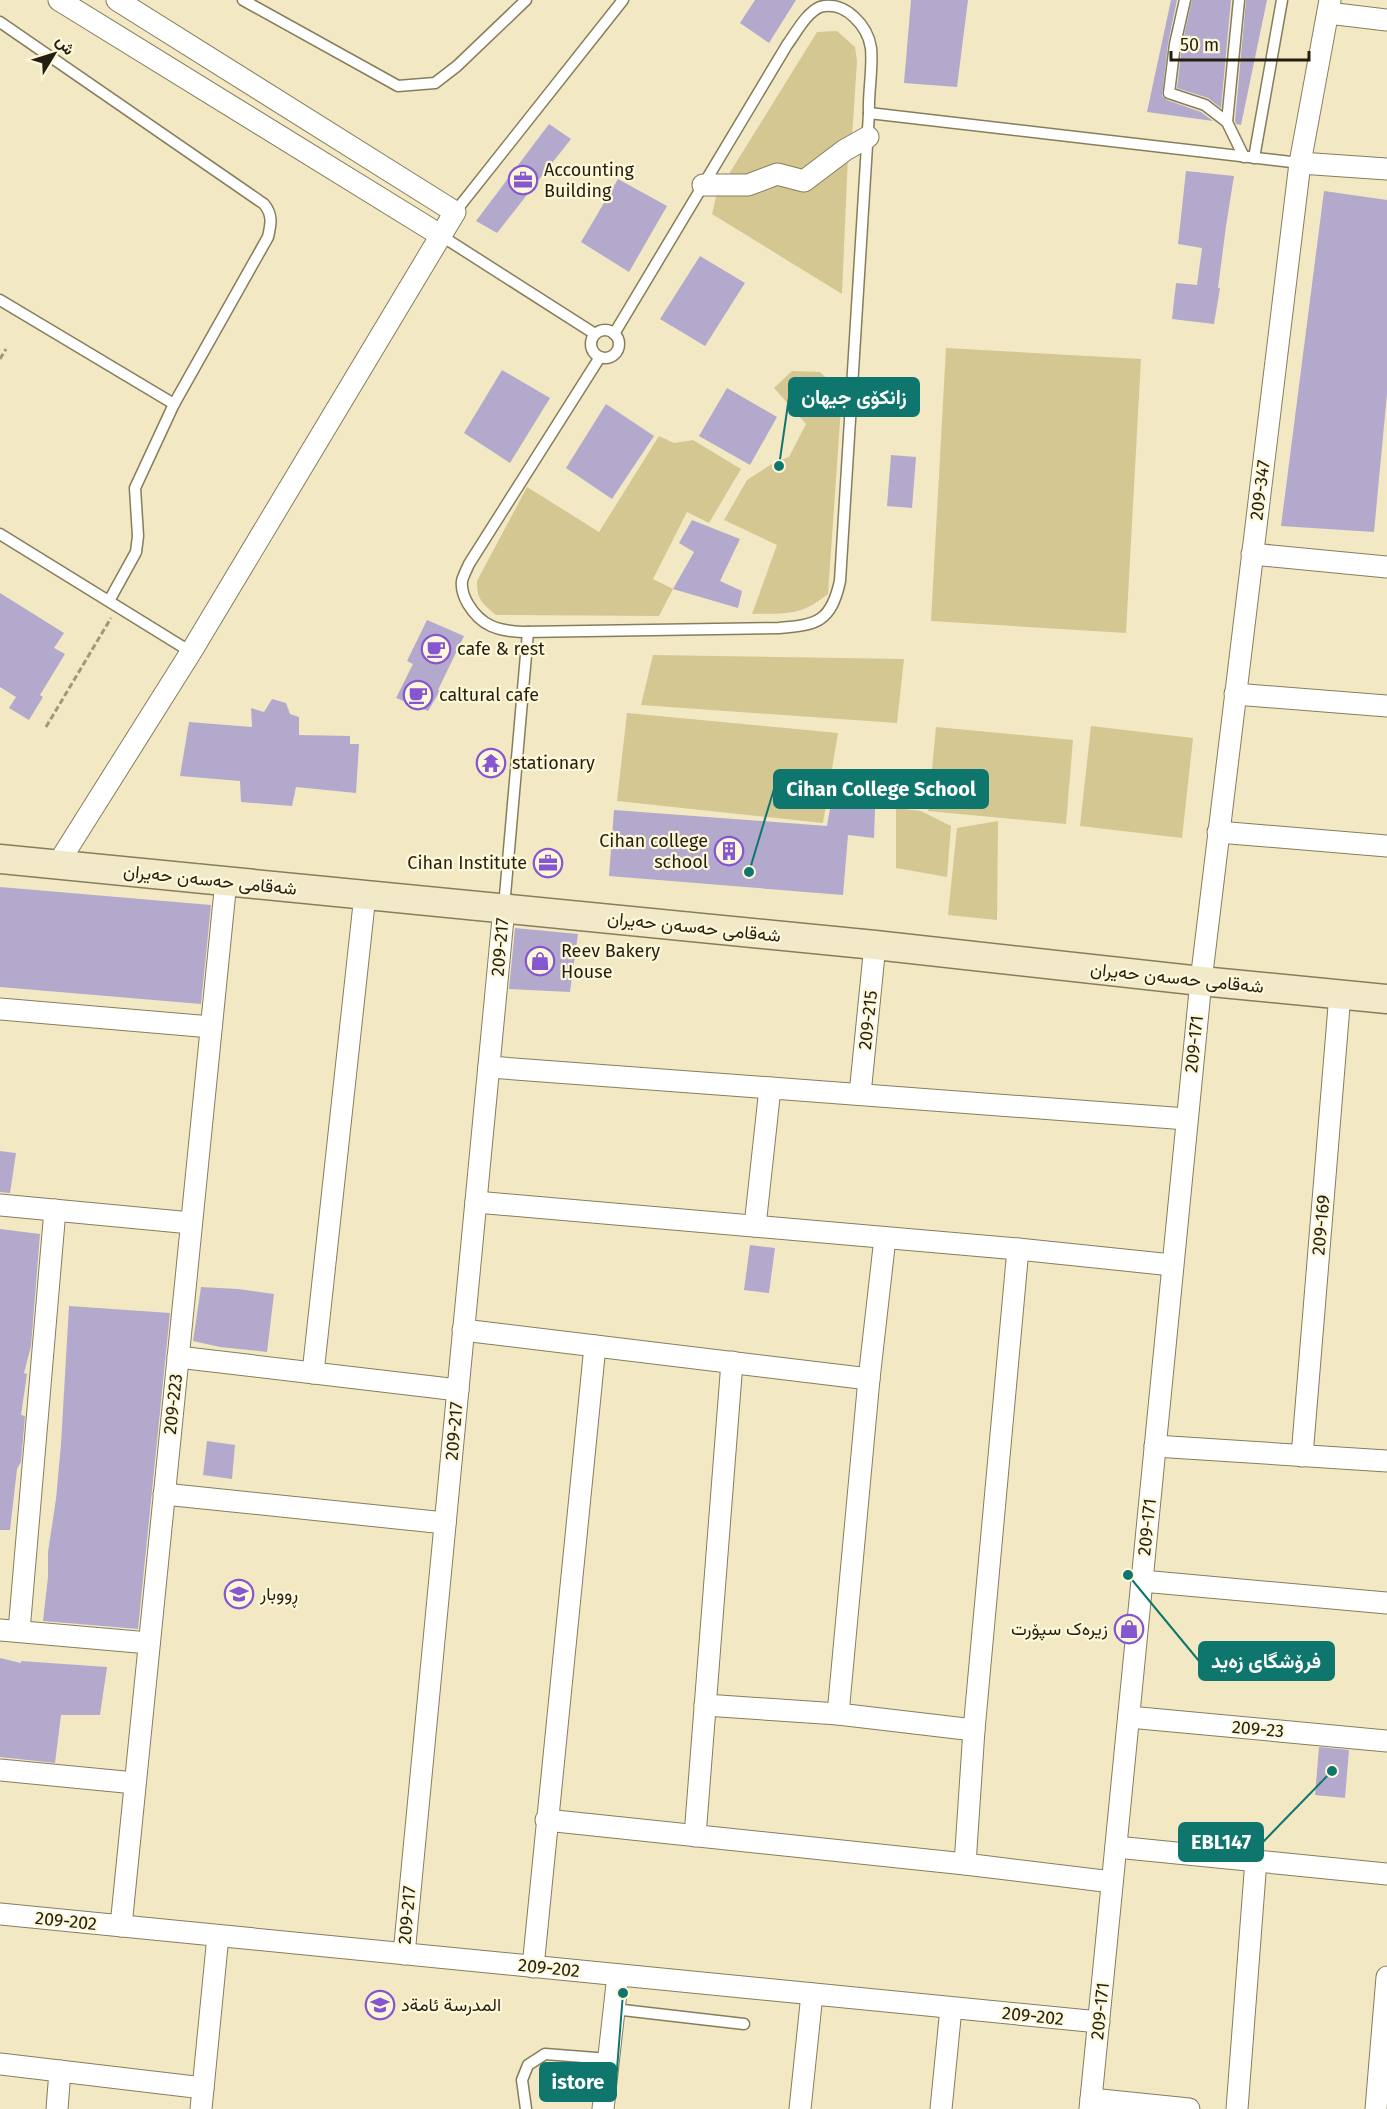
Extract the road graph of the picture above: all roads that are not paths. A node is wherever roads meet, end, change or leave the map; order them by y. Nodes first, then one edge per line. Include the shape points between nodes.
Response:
1 (59, 0) edge
2 (117, 0) edge
3 (243, 0) edge
4 (526, 0) edge
5 (623, 0) edge
6 (1185, 0) edge
7 (1239, 0) edge
8 (1282, 0) edge
9 (1329, 7) edge
10 (1387, 20) edge
11 (0, 22) edge
12 (869, 113) junction
13 (1227, 122) junction
14 (868, 137) junction
15 (1249, 157) junction
16 (1300, 163) junction
17 (1387, 169) edge
18 (704, 185) junction
19 (455, 212) junction
20 (440, 236) junction
21 (0, 300) edge
22 (595, 334) junction
23 (614, 334) junction
24 (600, 357) junction
25 (174, 405) junction
26 (0, 534) edge
27 (1252, 554) junction
28 (1387, 567) edge
29 (113, 604) junction
30 (528, 632) junction
31 (191, 652) junction
32 (1235, 694) junction
33 (1387, 706) edge
34 (1218, 832) junction
35 (1387, 846) edge
36 (0, 859) edge
37 (57, 865) junction
38 (226, 881) junction
39 (365, 895) junction
40 (504, 908) junction
41 (875, 945) junction
42 (1201, 981) junction
43 (1340, 994) junction
44 (1387, 999) edge
45 (0, 1009) edge
46 (211, 1027) junction
47 (489, 1067) junction
48 (770, 1088) junction
49 (860, 1094) junction
50 (1187, 1119) junction
51 (476, 1202) junction
52 (0, 1205) edge
53 (54, 1210) junction
54 (191, 1223) junction
55 (755, 1226) junction
56 (885, 1238) junction
57 (1018, 1249) junction
58 (1172, 1265) junction
59 (463, 1330) junction
60 (595, 1346) junction
61 (178, 1357) junction
62 (732, 1362) junction
63 (313, 1373) junction
64 (869, 1379) junction
65 (458, 1390) junction
66 (1155, 1446) junction
67 (1302, 1456) junction
68 (1387, 1461) edge
69 (164, 1494) junction
70 (445, 1522) junction
71 (1142, 1581) junction
72 (1387, 1603) edge
73 (9, 1630) edge
74 (149, 1643) junction
75 (705, 1705) junction
76 (838, 1714) junction
77 (1128, 1717) junction
78 (974, 1730) junction
79 (1387, 1741) edge
80 (0, 1770) edge
81 (135, 1783) junction
82 (546, 1820) junction
83 (695, 1836) junction
84 (1116, 1847) junction
85 (1256, 1860) junction
86 (965, 1864) junction
87 (1387, 1874) edge
88 (1112, 1882) junction
89 (0, 1914) edge
90 (121, 1926) junction
91 (218, 1936) junction
92 (404, 1954) junction
93 (533, 1967) junction
94 (618, 1975) junction
95 (1387, 1977) edge
96 (812, 1994) junction
97 (1386, 2000) edge
98 (951, 2008) junction
99 (614, 2009) junction
100 (1099, 2022) junction
101 (744, 2024) dead end
102 (609, 2059) junction
103 (0, 2064) edge
104 (60, 2071) junction
105 (203, 2088) junction
106 (1091, 2104) edge
107 (57, 2109) edge
108 (201, 2109) edge
109 (526, 2109) edge
110 (603, 2109) edge
111 (800, 2109) edge
112 (941, 2109) edge
113 (1189, 2109) edge
114 (1237, 2109) edge
115 (1376, 2109) edge

1 - 20 street
2 - 19 street
3 - 4 lane via 398,86 435,83
5 - 19 lane
6 - 13 lane via 1169,93 1205,105
7 - 13 lane
8 - 15 lane
9 - 10 street
9 - 16 street, 209-347
11 - 25 lane via 270,211 268,237
12 - 14 lane
12 - 15 lane
12 - 18 lane via 871,48 867,32 848,11 820,7 804,20 787,45
13 - 15 lane
14 - 18 street via 804,181 777,174 748,185
14 - 30 lane via 840,581 830,610 813,624 789,627
15 - 16 lane
16 - 17 street
16 - 27 street, 209-347
18 - 23 lane
19 - 20 street
20 - 22 lane
20 - 31 street
21 - 25 lane
22 - 23 lane via 607,330
22 - 24 lane via 591,347
23 - 24 lane via 619,343 617,352 609,358
24 - 30 lane via 474,556 462,582 464,597 478,619 505,631
25 - 29 lane via 135,488 136,552
26 - 29 lane
27 - 28 street
27 - 32 street, 209-347
29 - 31 lane
30 - 40 lane
31 - 37 street
32 - 33 street
32 - 34 street, 209-347
34 - 35 street
34 - 42 street, 209-347
36 - 37 street, شەقامی حەسەن حەیران
37 - 38 street, شەقامی حەسەن حەیران
38 - 39 street, شەقامی حەسەن حەیران
38 - 46 street, 209-223
39 - 40 street, شەقامی حەسەن حەیران
39 - 63 street
40 - 41 street, شەقامی حەسەن حەیران
40 - 47 street, 209-217
41 - 42 street, شەقامی حەسەن حەیران
41 - 49 street, 209-215
42 - 43 street, شەقامی حەسەن حەیران
42 - 50 street, 209-171
43 - 44 street, شەقامی حەسەن حەیران
43 - 67 street, 209-169
45 - 46 street
46 - 54 street, 209-223
47 - 48 street
47 - 51 street, 209-217
48 - 49 street
48 - 55 street
49 - 50 street
50 - 58 street, 209-171
51 - 55 street
51 - 59 street, 209-217
52 - 53 street
53 - 54 street
53 - 73 street
54 - 61 street, 209-223
55 - 56 street
56 - 57 street
56 - 64 street
57 - 58 street
57 - 78 street
58 - 66 street, 209-171
59 - 60 street
59 - 65 street, 209-217
60 - 62 street
60 - 82 street
61 - 63 street
61 - 69 street, 209-223
62 - 64 street
62 - 75 street
63 - 65 street
64 - 76 street
65 - 70 street, 209-217
66 - 67 street
66 - 71 street, 209-171
67 - 68 street
69 - 70 street
69 - 74 street, 209-223
70 - 92 street, 209-217
71 - 72 street
71 - 77 street, 209-171
73 - 74 street
74 - 81 street, 209-223
75 - 76 street
75 - 83 street
76 - 78 street
77 - 79 street, 209-23
77 - 84 street, 209-171
78 - 86 street
80 - 81 street
81 - 90 street, 209-223
82 - 83 street
82 - 93 street
83 - 86 street
84 - 85 street
84 - 88 street, 209-171
85 - 87 street
85 - 114 street
86 - 88 street
88 - 100 street, 209-171
89 - 90 street, 209-202
90 - 91 street, 209-202
91 - 92 street, 209-202
91 - 105 street
92 - 93 street, 209-202
93 - 94 street, 209-202
94 - 96 street, 209-202
94 - 99 street
95 - 97 street
96 - 98 street, 209-202
96 - 111 street
97 - 115 street
98 - 100 street, 209-202
98 - 112 street
99 - 101 lane
99 - 102 street
100 - 106 street, 209-171
102 - 109 lane via 545,2054 528,2065 522,2080
102 - 110 street
103 - 104 street
104 - 105 street
104 - 107 street
105 - 108 street
106 - 113 street

